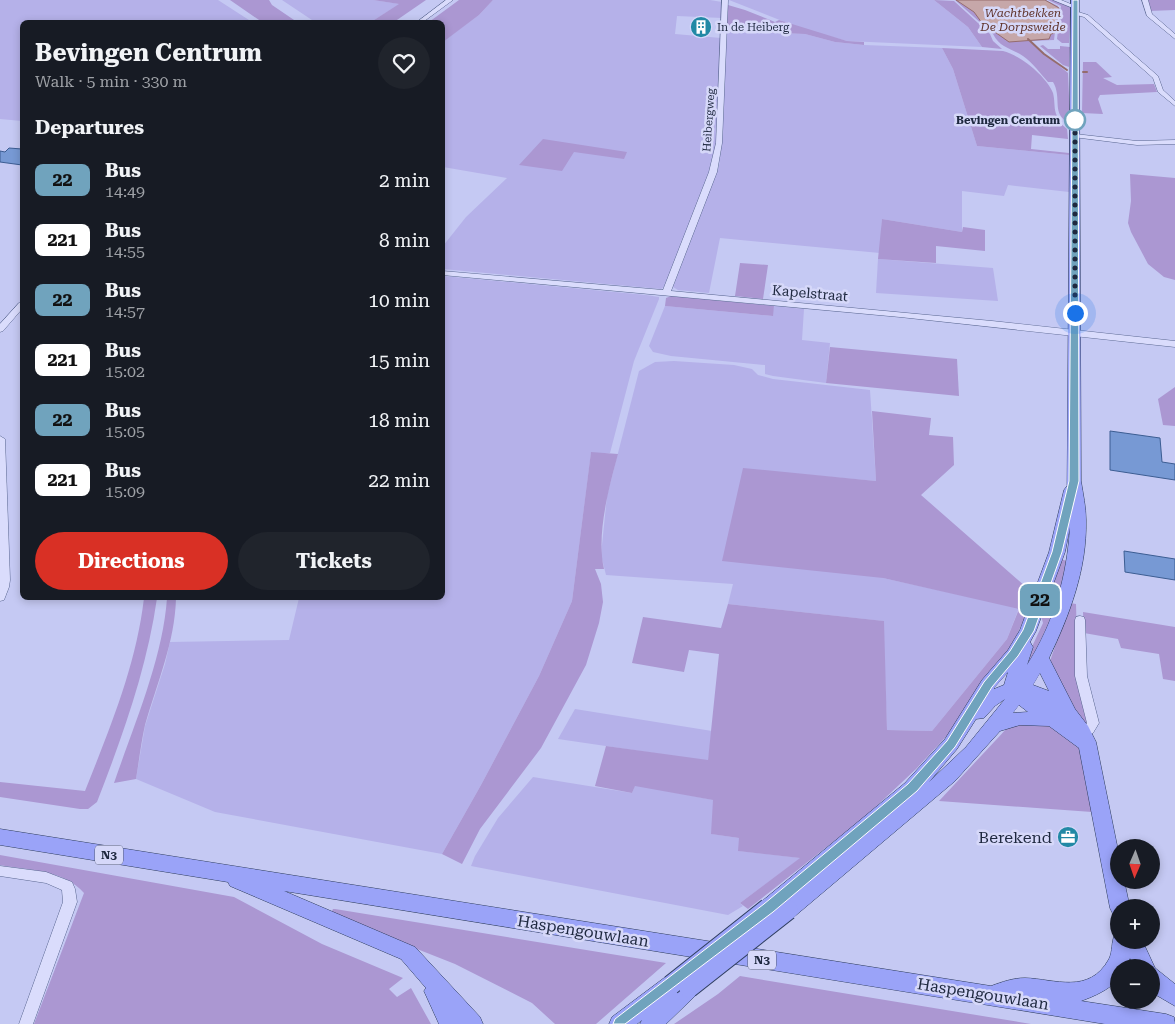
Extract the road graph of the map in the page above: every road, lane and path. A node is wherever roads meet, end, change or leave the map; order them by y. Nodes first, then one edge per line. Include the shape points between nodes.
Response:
1 (450, 0) edge
2 (725, 0) edge
3 (1056, 0) edge
4 (1145, 0) edge
5 (1075, 7) edge
6 (423, 20) edge
7 (1175, 38) edge
8 (1175, 104) edge
9 (1075, 136) junction
10 (1175, 142) edge
11 (445, 273) edge
12 (666, 293) junction
13 (20, 307) edge
14 (0, 328) edge
15 (1075, 332) junction
16 (1175, 344) edge
17 (0, 439) edge
18 (1074, 481) junction
19 (0, 597) edge
20 (1080, 620) dead end
21 (1028, 631) junction
22 (1041, 659) junction
23 (1018, 690) junction
24 (1068, 710) junction
25 (1050, 719) junction
26 (994, 726) junction
27 (1082, 738) junction
28 (951, 744) junction
29 (0, 837) edge
30 (0, 871) edge
31 (217, 872) junction
32 (1118, 899) edge
33 (778, 909) junction
34 (1122, 949) edge
35 (408, 953) junction
36 (1160, 986) edge
37 (680, 987) junction
38 (992, 996) junction
39 (1175, 996) edge
40 (26, 1024) edge
41 (450, 1024) edge
42 (472, 1024) edge
43 (620, 1024) edge
44 (642, 1024) edge
45 (651, 1024) edge
46 (1166, 1024) edge

1 - 6 street
2 - 12 street, Heibergweg via 717,158
3 - 5 street
4 - 7 street via 1148,16
5 - 8 street via 1156,77 1160,91
5 - 9 main road
9 - 10 street via 1137,143
9 - 15 main road
11 - 12 street, Kapelstraat
12 - 15 street, Kapelstraat
13 - 14 street
15 - 16 street, Kapelstraat
15 - 18 main road
17 - 19 street via 5,580
18 - 21 main road via 1057,552
18 - 22 main road via 1078,499 1075,560 1068,595
20 - 27 street via 1081,676 1093,723
21 - 23 main road
21 - 28 main road via 1014,654 988,684
22 - 23 main road
22 - 24 main road
23 - 24 main road via 1047,697
23 - 25 main road
23 - 26 main road
23 - 28 main road via 993,697 984,704 960,739
24 - 27 main road
25 - 26 main road via 1020,718
25 - 27 main road
26 - 33 main road via 971,754 942,780
27 - 32 main road
28 - 33 main road via 912,788
29 - 31 main road, Haspengouwlaan / N3
30 - 40 street via 54,880 69,889 70,902
31 - 35 main road
31 - 38 main road, Haspengouwlaan / N3
33 - 37 main road, bridge
34 - 38 main road via 1115,969 1086,990 1066,993 1015,988
35 - 41 main road via 432,985 450,1018
35 - 42 main road
36 - 39 main road
37 - 43 main road
37 - 44 main road
37 - 45 main road
38 - 46 main road, Haspengouwlaan / N3

